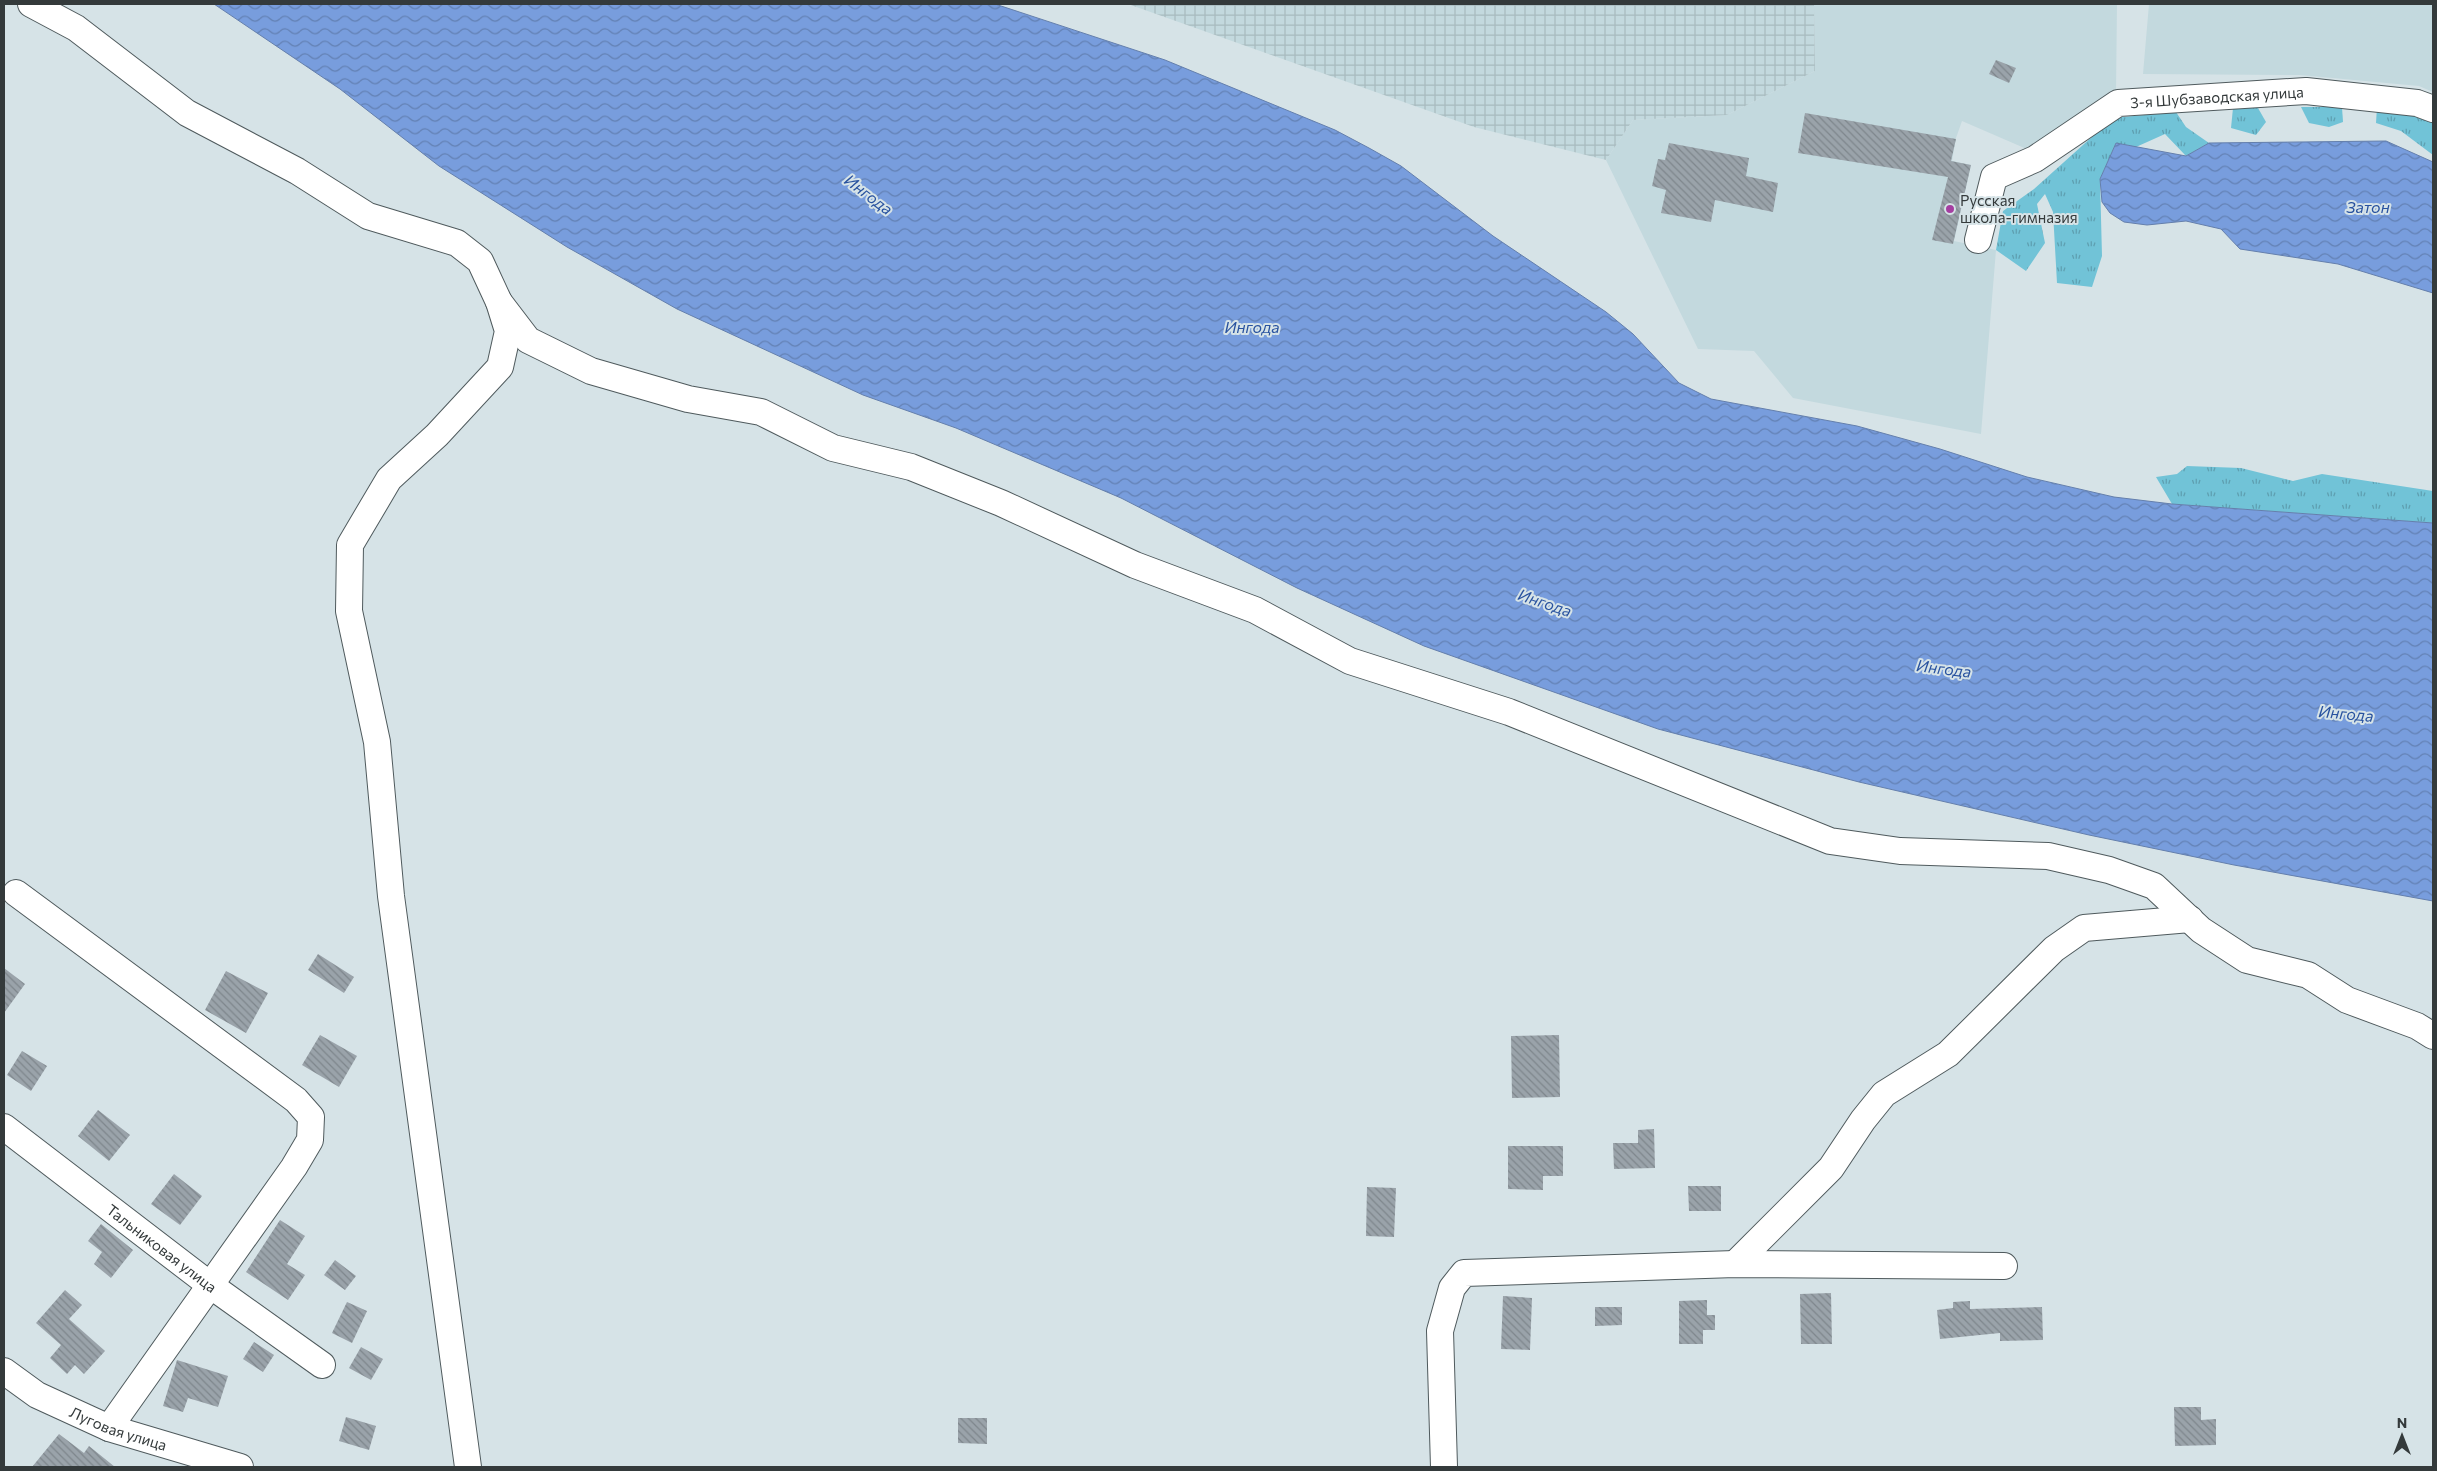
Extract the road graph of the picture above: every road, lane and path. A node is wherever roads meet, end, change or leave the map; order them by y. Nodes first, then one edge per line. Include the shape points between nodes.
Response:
1 (31, 4) edge
2 (2433, 109) edge
3 (1978, 240) dead end
4 (499, 302) junction
5 (16, 893) dead end
6 (2190, 919) junction
7 (2433, 1036) edge
8 (4, 1127) edge
9 (1735, 1264) junction
10 (2004, 1266) dead end
11 (210, 1285) junction
12 (322, 1365) dead end
13 (4, 1371) edge
14 (109, 1428) junction
15 (240, 1467) edge
16 (468, 1467) edge
17 (1444, 1467) edge

1 - 4 street via 76,28 187,113 297,171 368,216 457,243 480,261
2 - 3 street, 3-я Шубзаводская улица via 2417,102 2306,91 2118,103 2035,159 1994,177
4 - 6 street via 528,340 591,371 688,399 761,412 833,448 911,468 1001,503 1135,565 1255,610 1350,661 1509,712 1830,840 1900,851 2048,856 2109,870 2154,886
4 - 16 street via 508,331 500,367 437,435 389,479 350,545 349,611 377,742 391,896
5 - 11 street via 296,1100 311,1117 310,1140 294,1167
6 - 7 street via 2247,960 2308,975 2347,1000 2417,1026
6 - 9 street via 2084,928 2054,949 1948,1054 1884,1094 1831,1168
8 - 11 street, Тальниковая улица
9 - 10 street
9 - 17 street via 1464,1273 1452,1288 1440,1331
11 - 12 street, Тальниковая улица
11 - 14 street
13 - 14 street, Луговая улица via 37,1395
14 - 15 street, Луговая улица

